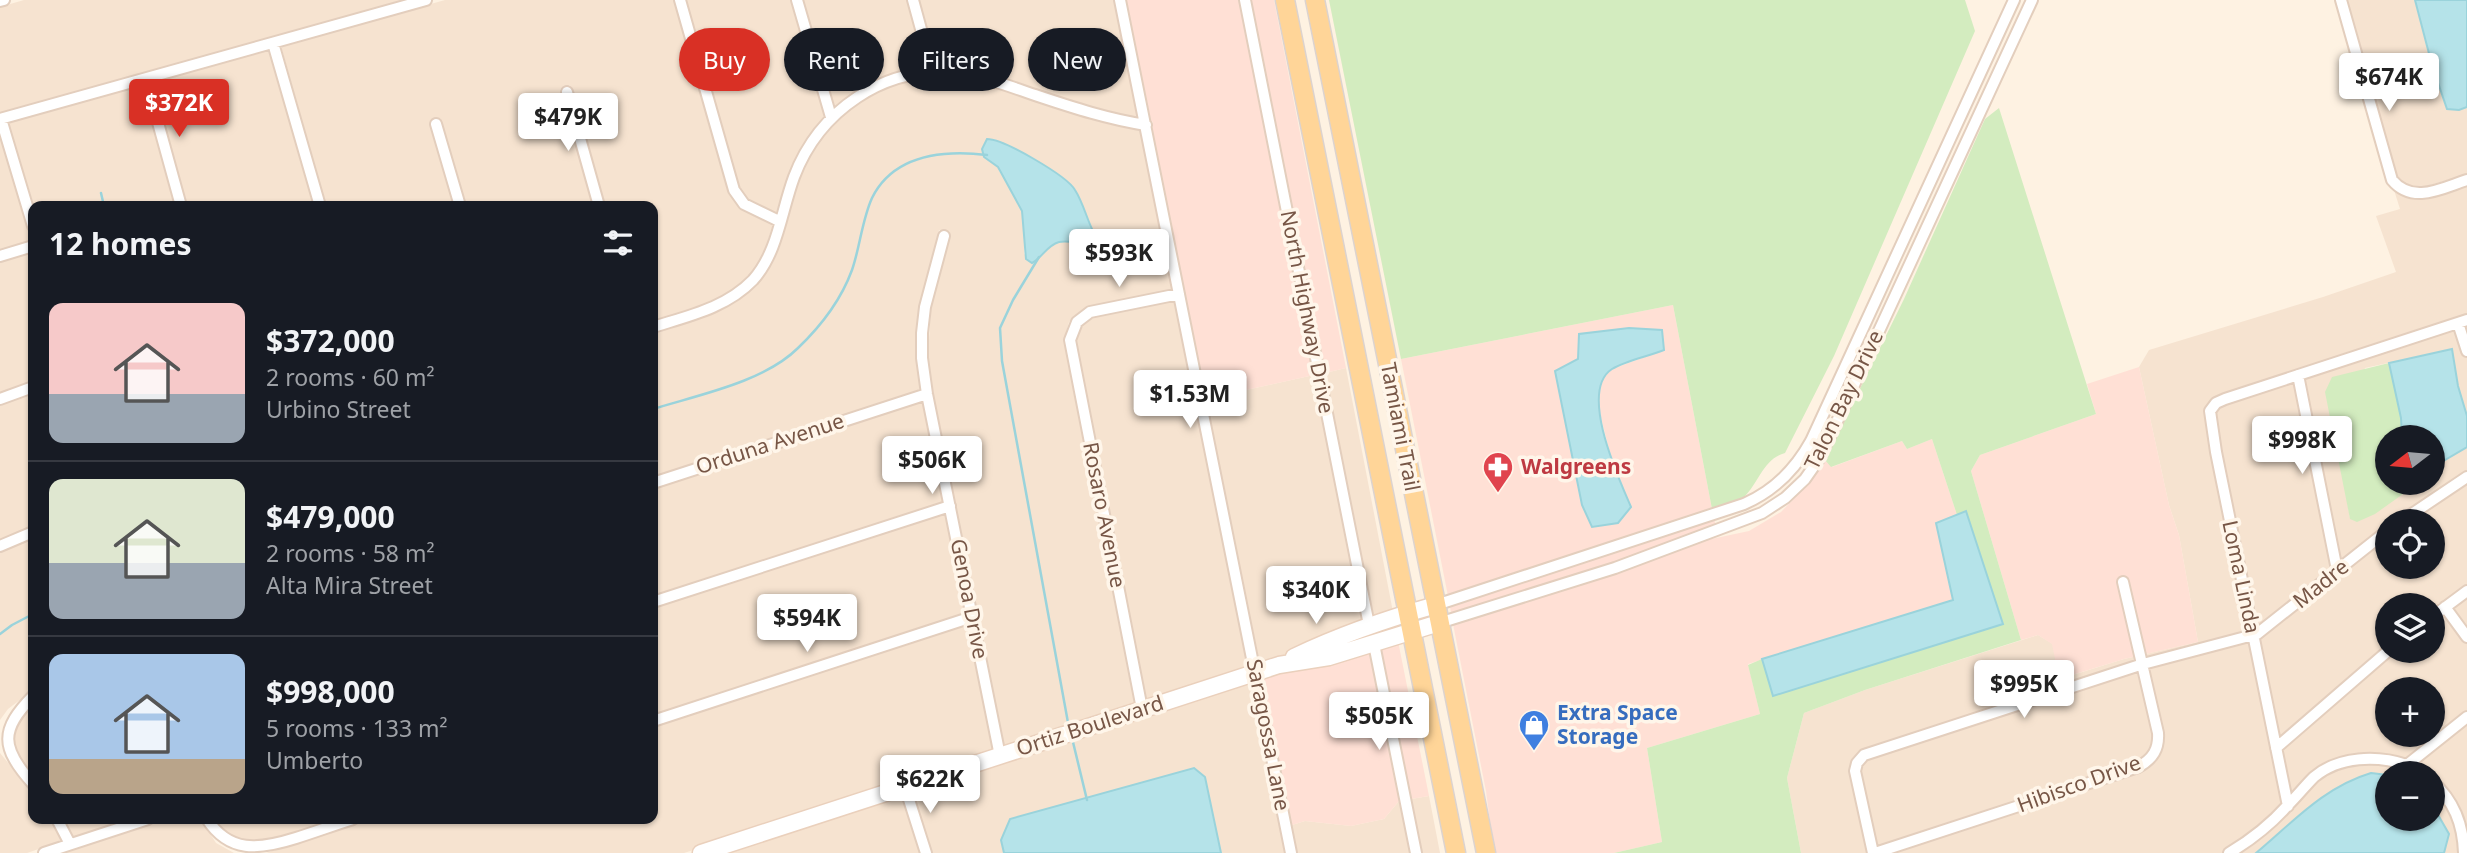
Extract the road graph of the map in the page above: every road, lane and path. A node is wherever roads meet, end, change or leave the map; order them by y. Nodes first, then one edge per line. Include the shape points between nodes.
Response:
1 (426, 0) edge
2 (680, 0) edge
3 (797, 0) edge
4 (914, 0) edge
5 (1120, 0) edge
6 (1245, 0) edge
7 (1285, 0) edge
8 (1315, 0) edge
9 (2014, 0) edge
10 (2032, 0) edge
11 (2341, 0) edge
12 (921, 28) edge
13 (273, 43) junction
14 (146, 79) junction
15 (898, 79) edge
16 (1014, 89) edge
17 (567, 92) dead end
18 (831, 117) junction
19 (1, 119) edge
20 (436, 124) dead end
21 (1146, 125) junction
22 (2467, 180) edge
23 (180, 201) edge
24 (319, 201) edge
25 (459, 201) edge
26 (598, 201) edge
27 (28, 209) edge
28 (779, 221) junction
29 (944, 236) dead end
30 (28, 248) edge
31 (0, 256) edge
32 (1179, 294) junction
33 (2462, 322) edge
34 (658, 325) edge
35 (2467, 351) edge
36 (2298, 375) junction
37 (28, 389) edge
38 (928, 394) junction
39 (0, 399) edge
40 (2467, 477) edge
41 (658, 481) edge
42 (950, 506) junction
43 (2419, 509) edge
44 (28, 534) edge
45 (2375, 540) edge
46 (0, 546) edge
47 (2337, 570) junction
48 (2123, 582) dead end
49 (2467, 591) edge
50 (658, 600) edge
51 (2445, 607) joint
52 (1438, 614) junction
53 (972, 617) junction
54 (1410, 622) junction
55 (1369, 625) junction
56 (2253, 635) junction
57 (2467, 637) edge
58 (1374, 644) junction
59 (2375, 662) edge
60 (2143, 664) junction
61 (1279, 665) junction
62 (1255, 672) junction
63 (28, 700) edge
64 (1142, 709) junction
65 (2467, 717) edge
66 (658, 719) edge
67 (2, 730) edge
68 (2276, 748) junction
69 (1000, 756) junction
70 (2386, 761) edge
71 (2412, 761) edge
72 (28, 778) edge
73 (905, 787) junction
74 (2445, 793) edge
75 (2288, 806) junction
76 (60, 824) edge
77 (132, 824) edge
78 (210, 824) edge
79 (338, 824) edge
80 (70, 844) junction
81 (44, 853) edge
82 (701, 853) edge
83 (926, 853) edge
84 (1291, 853) edge
85 (1416, 853) edge
86 (1456, 853) edge
87 (1486, 853) edge
88 (1874, 853) edge
89 (2229, 853) edge
90 (2464, 853) edge

1 - 13 street
2 - 28 street via 734,190 744,204
3 - 18 street
4 - 12 street
5 - 21 street, Saragossa Lane
6 - 55 street, North Highway Drive
7 - 54 main road, Tamiami Trail
8 - 52 main road, Tamiami Trail
9 - 52 street, Talon Bay Drive via 1811,441 1789,473 1744,504
10 - 52 street, Talon Bay Drive via 1836,425 1799,485 1776,505 1748,519 1615,568
11 - 22 street via 2392,180 2417,194
13 - 14 street
13 - 24 street
14 - 19 street
14 - 23 street
15 - 18 street via 863,93
16 - 21 street via 1099,116
17 - 26 street
18 - 28 street via 805,153
19 - 27 street
20 - 25 street
21 - 32 street, Saragossa Lane
28 - 34 street via 769,258 747,286 713,308
29 - 38 street, Genoa Drive via 922,333
30 - 31 street
32 - 62 street, Saragossa Lane
32 - 64 street, Rosaro Avenue via 1094,310 1077,322 1072,332 1071,349
33 - 35 street
33 - 36 street, Loma Linda
36 - 47 street
36 - 56 street, Loma Linda via 2222,400 2210,414
37 - 39 street
38 - 41 street, Orduna Avenue
38 - 42 street, Genoa Drive
40 - 43 street
42 - 50 street
42 - 53 street, Genoa Drive
44 - 46 street
45 - 47 street, Madre
47 - 56 street, Madre
48 - 60 street, Hibisco Drive
49 - 51 street
51 - 57 street
52 - 54 street
52 - 87 main road, Tamiami Trail
53 - 66 street
53 - 69 street, Genoa Drive
54 - 55 street, Ortiz Boulevard
54 - 58 street, Ortiz Boulevard
54 - 86 main road, Tamiami Trail
55 - 61 street, Ortiz Boulevard
56 - 60 street, Madre
56 - 68 street, Loma Linda
58 - 61 street, Ortiz Boulevard
58 - 85 street
59 - 68 street
60 - 88 street, Hibisco Drive via 2158,738 2157,749 2147,761
60 - 88 street, Madre via 1862,756 1856,775
61 - 62 street, Ortiz Boulevard
62 - 64 street, Ortiz Boulevard
62 - 84 street, Saragossa Lane
63 - 67 street via 12,712
64 - 69 street, Ortiz Boulevard
65 - 71 street
67 - 72 street via 7,755
68 - 75 street, Loma Linda
69 - 73 street, Ortiz Boulevard
70 - 75 street via 2371,758 2340,764 2315,777
73 - 82 street, Ortiz Boulevard
73 - 83 street
74 - 90 street via 2458,817
75 - 89 street
76 - 80 street
77 - 80 street
78 - 79 street via 221,840 247,850
80 - 81 street

